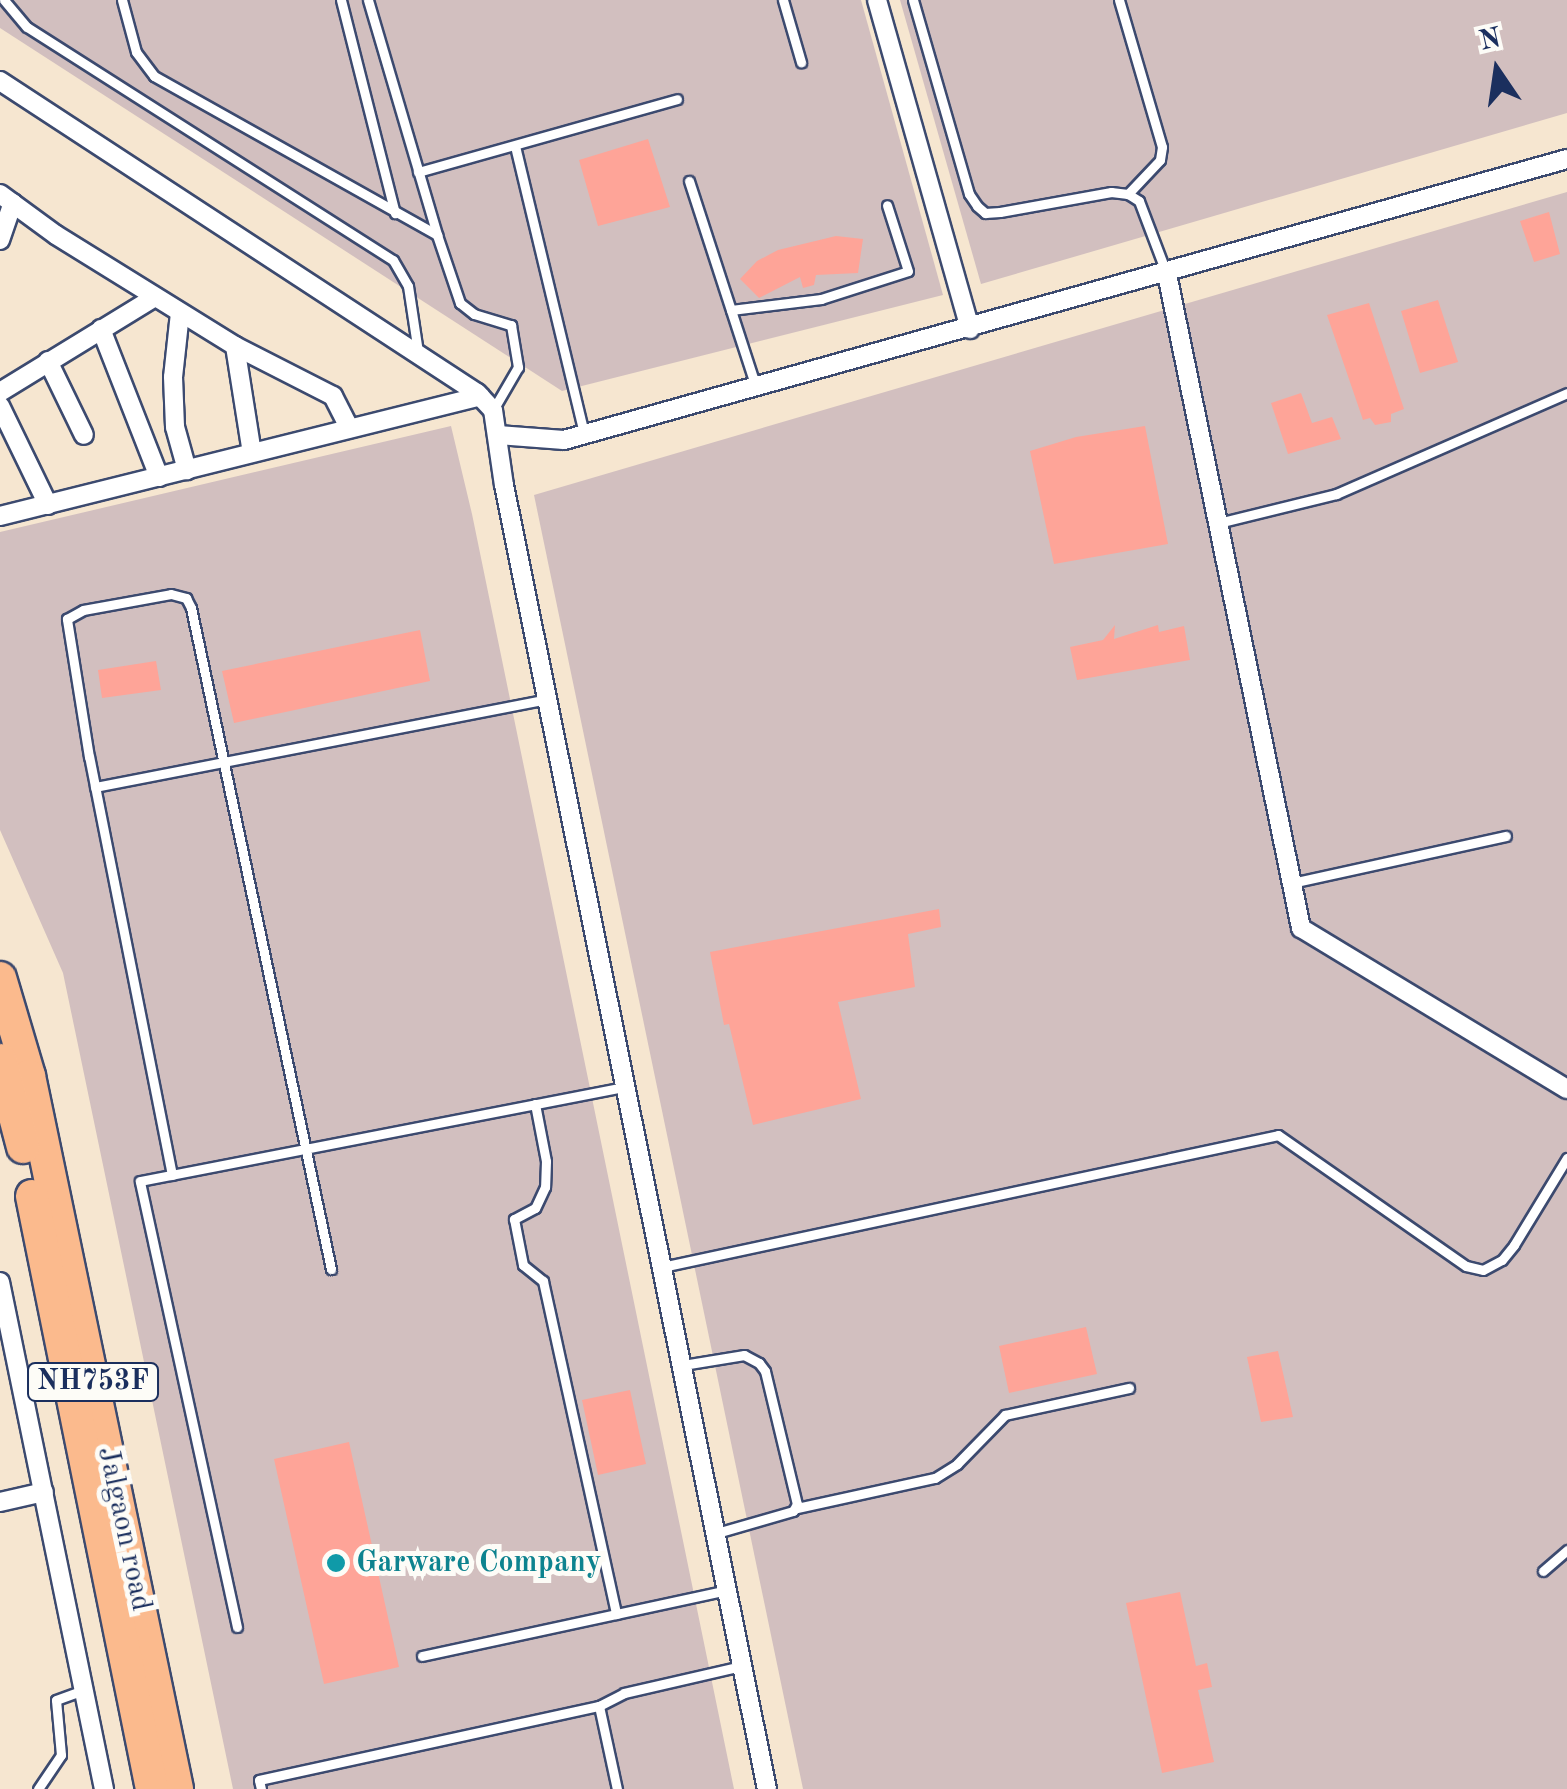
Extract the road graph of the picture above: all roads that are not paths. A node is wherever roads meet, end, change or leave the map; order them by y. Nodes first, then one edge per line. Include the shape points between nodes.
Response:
1 (4, 0) edge
2 (122, 0) edge
3 (341, 0) edge
4 (368, 0) edge
5 (784, 0) edge
6 (877, 0) edge
7 (914, 0) edge
8 (1119, 0) edge
9 (802, 62) dead end
10 (0, 81) edge
11 (677, 99) dead end
12 (515, 146) junction
13 (1567, 160) edge
14 (418, 172) junction
15 (689, 181) dead end
16 (1128, 194) junction
17 (7, 199) edge
18 (887, 205) dead end
19 (395, 213) junction
20 (437, 234) junction
21 (0, 240) edge
22 (1167, 274) junction
23 (155, 297) junction
24 (730, 310) junction
25 (180, 312) junction
26 (970, 328) junction
27 (101, 329) junction
28 (235, 346) junction
29 (418, 354) junction
30 (48, 361) junction
31 (756, 387) junction
32 (0, 392) edge
33 (1567, 392) edge
34 (486, 403) junction
35 (0, 406) edge
36 (350, 428) junction
37 (584, 434) junction
38 (84, 435) dead end
39 (498, 435) junction
40 (252, 454) junction
41 (186, 470) junction
42 (159, 477) junction
43 (48, 505) junction
44 (0, 516) edge
45 (1218, 523) junction
46 (546, 698) junction
47 (220, 763) junction
48 (95, 787) junction
49 (1506, 836) dead end
50 (1292, 883) junction
51 (0, 978) edge
52 (0, 1060) edge
53 (624, 1087) junction
54 (1567, 1089) edge
55 (536, 1104) junction
56 (303, 1149) junction
57 (1567, 1158) edge
58 (172, 1175) junction
59 (660, 1268) junction
60 (332, 1269) dead end
61 (0, 1282) edge
62 (680, 1365) junction
63 (1128, 1388) dead end
64 (44, 1492) junction
65 (0, 1502) edge
66 (798, 1508) junction
67 (714, 1533) junction
68 (1567, 1550) edge
69 (1543, 1571) dead end
70 (726, 1590) junction
71 (616, 1614) junction
72 (237, 1627) dead end
73 (422, 1656) dead end
74 (742, 1666) junction
75 (84, 1690) junction
76 (599, 1706) junction
77 (38, 1789) edge
78 (104, 1789) edge
79 (152, 1789) edge
80 (178, 1789) edge
81 (261, 1789) edge
82 (617, 1789) edge
83 (767, 1789) edge

1 - 29 lane via 27,27 393,260 408,286
2 - 19 lane via 136,52 154,76
3 - 19 lane
4 - 14 lane
5 - 9 lane
6 - 26 street
7 - 16 lane via 977,206 986,214
8 - 16 lane via 1162,147 1160,160
10 - 29 street
11 - 12 lane
12 - 14 lane
12 - 37 lane
13 - 22 street
14 - 20 lane
15 - 24 lane
16 - 22 lane via 1139,202
17 - 21 street
17 - 23 street
18 - 24 lane via 908,271 821,299
19 - 20 lane
20 - 34 lane via 460,303 511,326 518,367
22 - 26 street
22 - 45 street
23 - 25 street
23 - 27 street
24 - 31 lane
25 - 28 street
25 - 41 street via 173,377
26 - 31 street
27 - 30 street
27 - 42 street
28 - 36 street via 333,396
28 - 40 street
29 - 34 street
30 - 32 street
30 - 38 street
31 - 37 street
33 - 45 lane via 1336,494
34 - 36 street
34 - 39 street
35 - 43 street
36 - 40 street
37 - 39 street via 564,440
39 - 46 street
40 - 41 street
41 - 42 street
42 - 43 street
43 - 44 street
45 - 50 street
46 - 47 lane
46 - 53 street
47 - 48 lane
47 - 48 lane via 186,598 113,603 68,619
47 - 56 lane
48 - 58 lane
49 - 50 lane
50 - 54 street via 1301,928
51 - 80 highway, Jalgaon road / NH753F via 29,1076
52 - 79 highway, Jalgaon road / NH753F
53 - 55 lane
53 - 59 street
55 - 56 lane
55 - 71 lane via 545,1188 536,1208 514,1219 523,1265 543,1282
56 - 58 lane
56 - 60 lane
57 - 59 lane via 1514,1245 1483,1270 1466,1266 1278,1135
58 - 72 lane via 140,1181
59 - 62 street
61 - 64 street
62 - 66 lane via 744,1355 765,1370
62 - 67 street
63 - 66 lane via 1006,1415 935,1478
64 - 65 street
64 - 75 street
66 - 67 lane
67 - 70 street
68 - 69 lane
70 - 71 lane
70 - 74 street
71 - 73 lane
74 - 76 lane via 624,1693
74 - 83 street
75 - 77 lane via 56,1700 61,1755
75 - 78 street
76 - 81 lane via 259,1780
76 - 82 lane

